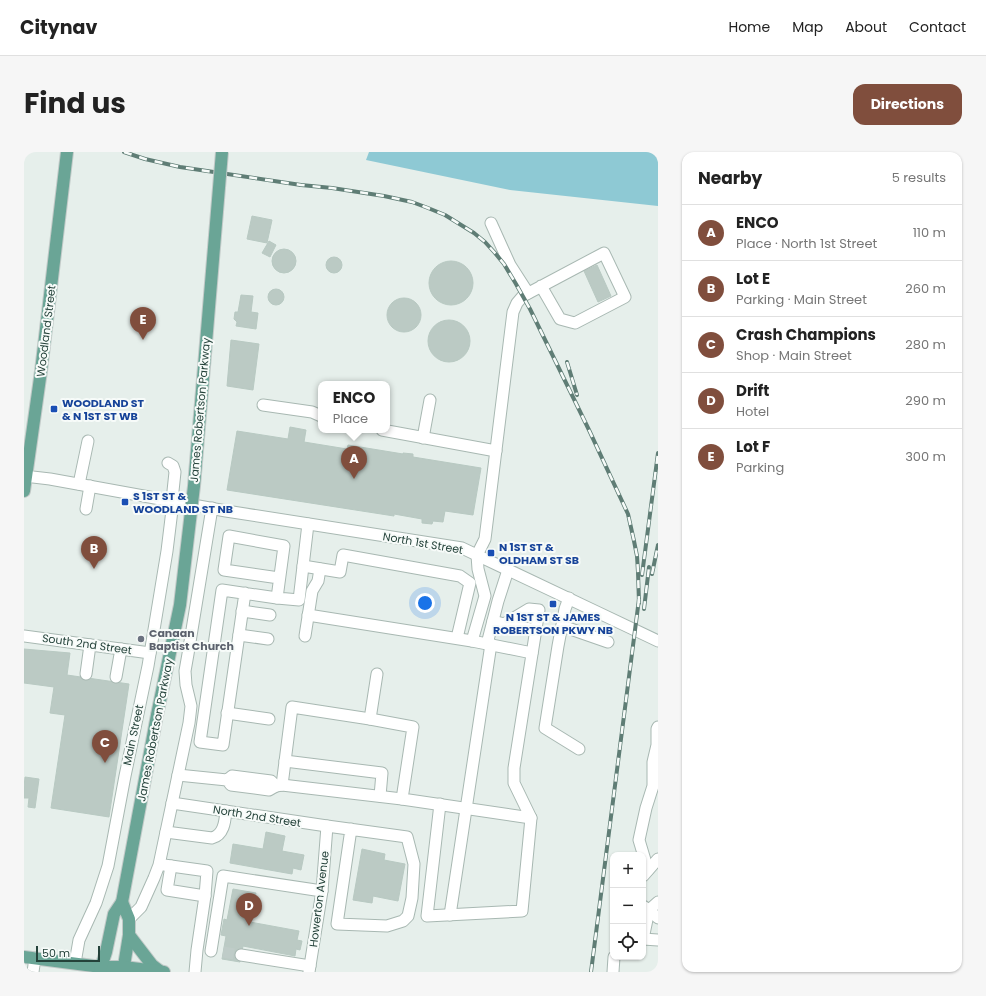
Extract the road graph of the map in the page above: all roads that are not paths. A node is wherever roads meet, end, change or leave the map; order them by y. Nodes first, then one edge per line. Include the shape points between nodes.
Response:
1 (67, 152) edge
2 (222, 152) edge
3 (491, 223) dead end
4 (541, 286) junction
5 (528, 293) junction
6 (430, 400) dead end
7 (263, 405) dead end
8 (318, 415) edge
9 (390, 432) edge
10 (423, 438) junction
11 (88, 441) dead end
12 (496, 451) junction
13 (168, 462) dead end
14 (25, 476) edge
15 (84, 486) junction
16 (24, 492) edge
17 (173, 502) junction
18 (212, 508) junction
19 (86, 509) dead end
20 (308, 524) junction
21 (477, 555) junction
22 (303, 566) junction
23 (320, 569) junction
24 (508, 570) junction
25 (280, 578) junction
26 (245, 593) junction
27 (485, 596) junction
28 (277, 598) junction
29 (569, 598) junction
30 (498, 601) junction
31 (242, 611) junction
32 (270, 615) dead end
33 (308, 615) junction
34 (499, 622) junction
35 (562, 626) junction
36 (536, 630) junction
37 (239, 634) junction
38 (24, 636) edge
39 (305, 636) dead end
40 (457, 638) junction
41 (268, 639) dead end
42 (472, 641) junction
43 (658, 641) edge
44 (608, 642) dead end
45 (90, 644) junction
46 (489, 644) junction
47 (121, 649) junction
48 (150, 653) junction
49 (532, 653) junction
50 (86, 674) dead end
51 (377, 674) dead end
52 (116, 677) dead end
53 (227, 713) junction
54 (270, 719) dead end
55 (370, 719) junction
56 (658, 727) edge
57 (200, 742) junction
58 (185, 744) junction
59 (579, 749) dead end
60 (285, 761) junction
61 (178, 775) junction
62 (279, 785) junction
63 (380, 796) junction
64 (402, 799) junction
65 (172, 803) junction
66 (440, 804) junction
67 (466, 808) junction
68 (226, 811) junction
69 (531, 818) junction
70 (326, 826) junction
71 (346, 829) junction
72 (166, 832) junction
73 (642, 852) edge
74 (658, 858) edge
75 (159, 865) junction
76 (171, 866) junction
77 (646, 873) edge
78 (322, 891) junction
79 (205, 896) junction
80 (122, 902) junction
81 (658, 902) edge
82 (646, 908) edge
83 (450, 915) junction
84 (658, 918) edge
85 (130, 919) junction
86 (129, 935) junction
87 (646, 939) edge
88 (658, 940) edge
89 (197, 950) junction
90 (211, 951) junction
91 (223, 952) tunnel mouth
92 (241, 955) tunnel mouth
93 (38, 956) edge
94 (614, 960) edge
95 (75, 963) junction
96 (101, 969) edge
97 (123, 969) edge
98 (310, 969) edge
99 (33, 972) edge
100 (163, 972) edge
101 (195, 972) edge
102 (613, 972) edge

1 - 14 main road, Woodland Street via 46,335
2 - 80 main road, James Robertson Parkway, bridge via 194,486 180,605
3 - 5 street via 510,265
4 - 4 street via 560,319 575,323 625,297 604,253
4 - 5 street
5 - 12 street via 523,296 513,312
6 - 10 street
7 - 8 street
9 - 10 street
10 - 12 street
11 - 15 street
12 - 21 street via 484,539
13 - 17 street, Main Street via 175,472
14 - 15 street, North 1st Street
14 - 16 main road, Woodland Street
15 - 17 street, North 1st Street
15 - 19 street
17 - 18 street, North 1st Street
17 - 48 street, Main Street
18 - 20 street, North 1st Street
18 - 58 street via 185,671 191,706
20 - 21 street, North 1st Street via 462,548
20 - 22 street
21 - 24 street, North 1st Street
21 - 27 street
22 - 23 street
22 - 28 street via 299,600
23 - 33 street
23 - 40 street via 340,572 343,555 460,576 470,583
24 - 29 street, North 1st Street
24 - 30 street
25 - 25 street via 284,546 229,536 224,570
25 - 28 street
26 - 28 street
26 - 31 street
26 - 57 street via 222,590
27 - 30 street
27 - 42 street
29 - 35 street
29 - 43 street, North 1st Street
30 - 34 street
31 - 32 street
31 - 37 street
33 - 39 street
33 - 40 street
34 - 36 street
34 - 36 street via 529,609 540,610
34 - 46 street
35 - 44 street
35 - 59 street via 545,728
36 - 49 street
37 - 41 street
37 - 53 street
38 - 45 street, South 2nd Street
40 - 42 street
42 - 46 street
45 - 47 street, South 2nd Street
45 - 50 street
46 - 49 street
46 - 67 street
47 - 48 street, South 2nd Street
47 - 52 street
48 - 95 street, Main Street via 105,880 79,940
49 - 69 street via 514,768 514,783
51 - 55 street
53 - 54 street
53 - 57 street via 223,745
55 - 60 street via 292,708
55 - 64 street via 413,727
56 - 73 street via 653,762 653,786 639,840
57 - 58 street via 195,745
58 - 61 street
60 - 62 street
60 - 63 street via 382,773
61 - 62 street via 227,780 231,785 270,790
61 - 65 street
62 - 63 street
63 - 64 street
64 - 66 street
65 - 68 street, North 2nd Street
65 - 72 street
66 - 67 street
66 - 83 street via 427,916
67 - 69 street
67 - 83 street
68 - 70 street, North 2nd Street
68 - 72 street via 225,824 216,837
69 - 83 street via 522,911
70 - 71 street, North 2nd Street
70 - 78 street, Howerton Avenue
71 - 71 street, North 2nd Street via 407,837 414,864 412,898 408,916 403,921 387,926 337,924
72 - 75 street
74 - 77 street
75 - 76 street
75 - 85 street via 141,907
76 - 79 street via 207,871
76 - 79 street via 167,890
78 - 90 street via 222,876
78 - 98 street, Howerton Avenue
79 - 89 street
80 - 85 main road
80 - 96 main road, James Robertson Parkway via 114,914
81 - 82 street
82 - 84 street
85 - 86 main road
86 - 97 main road
86 - 100 main road via 152,965
87 - 88 street
89 - 90 street
89 - 101 street
90 - 91 street
92 - 98 street
93 - 95 main road
93 - 99 street
94 - 102 street
95 - 96 main road
96 - 97 main road
97 - 100 main road

